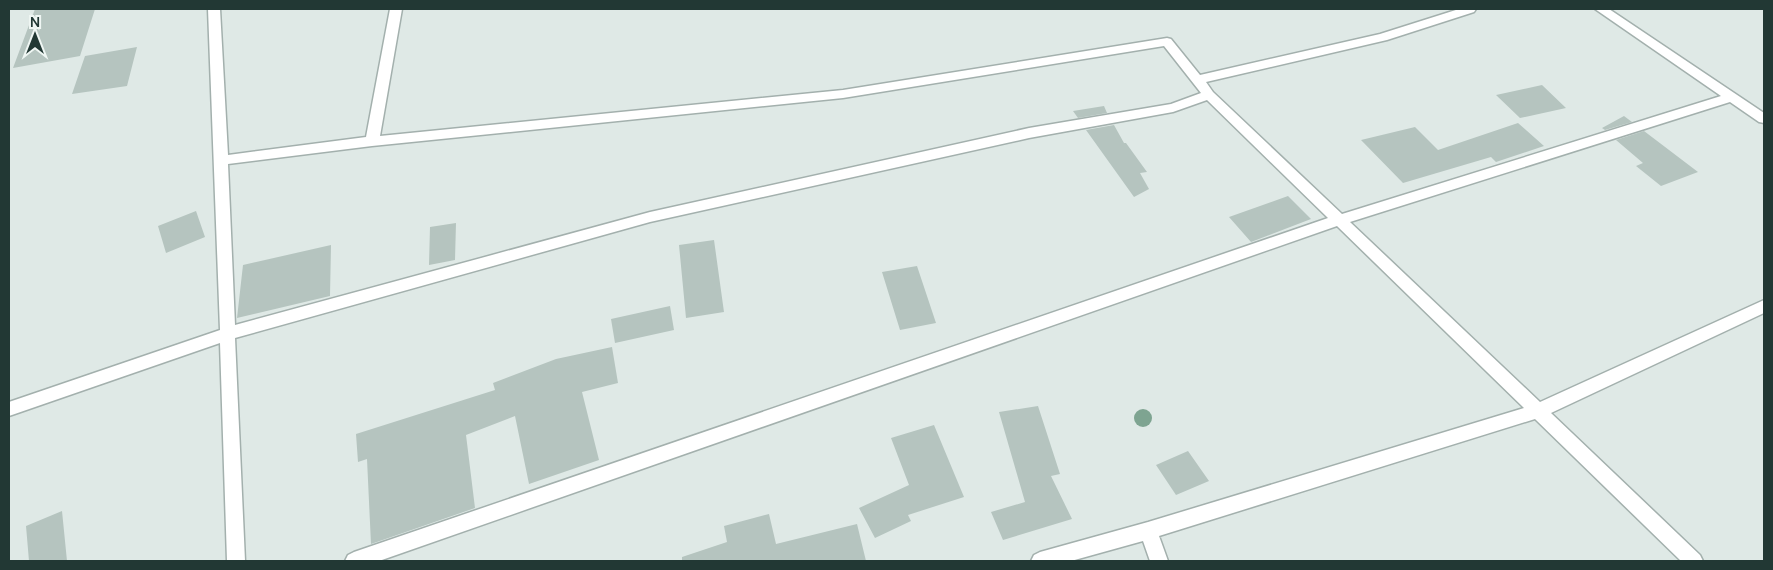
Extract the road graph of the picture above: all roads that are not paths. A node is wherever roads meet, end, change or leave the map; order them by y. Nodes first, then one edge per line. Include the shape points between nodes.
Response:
1 (214, 9) edge
2 (396, 9) edge
3 (1470, 9) edge
4 (1601, 9) edge
5 (1197, 80) junction
6 (1209, 95) junction
7 (1733, 97) junction
8 (1764, 119) edge
9 (372, 141) junction
10 (222, 160) junction
11 (1339, 220) junction
12 (1764, 306) edge
13 (226, 334) junction
14 (9, 409) edge
15 (1538, 411) junction
16 (1148, 531) junction
17 (236, 561) edge
18 (354, 561) edge
19 (1040, 561) edge
20 (1159, 561) edge
21 (1694, 561) edge

1 - 10 street
2 - 9 street
3 - 5 street via 1382,37
4 - 7 street
5 - 6 street
5 - 9 street via 1167,42 843,94
6 - 11 street
6 - 13 street via 1173,108 1030,133 650,217
7 - 8 street
7 - 11 street
9 - 10 street
10 - 13 street
11 - 15 street
11 - 18 street
12 - 15 street
13 - 14 street
13 - 17 street
15 - 16 street
15 - 21 street
16 - 19 street
16 - 20 street

